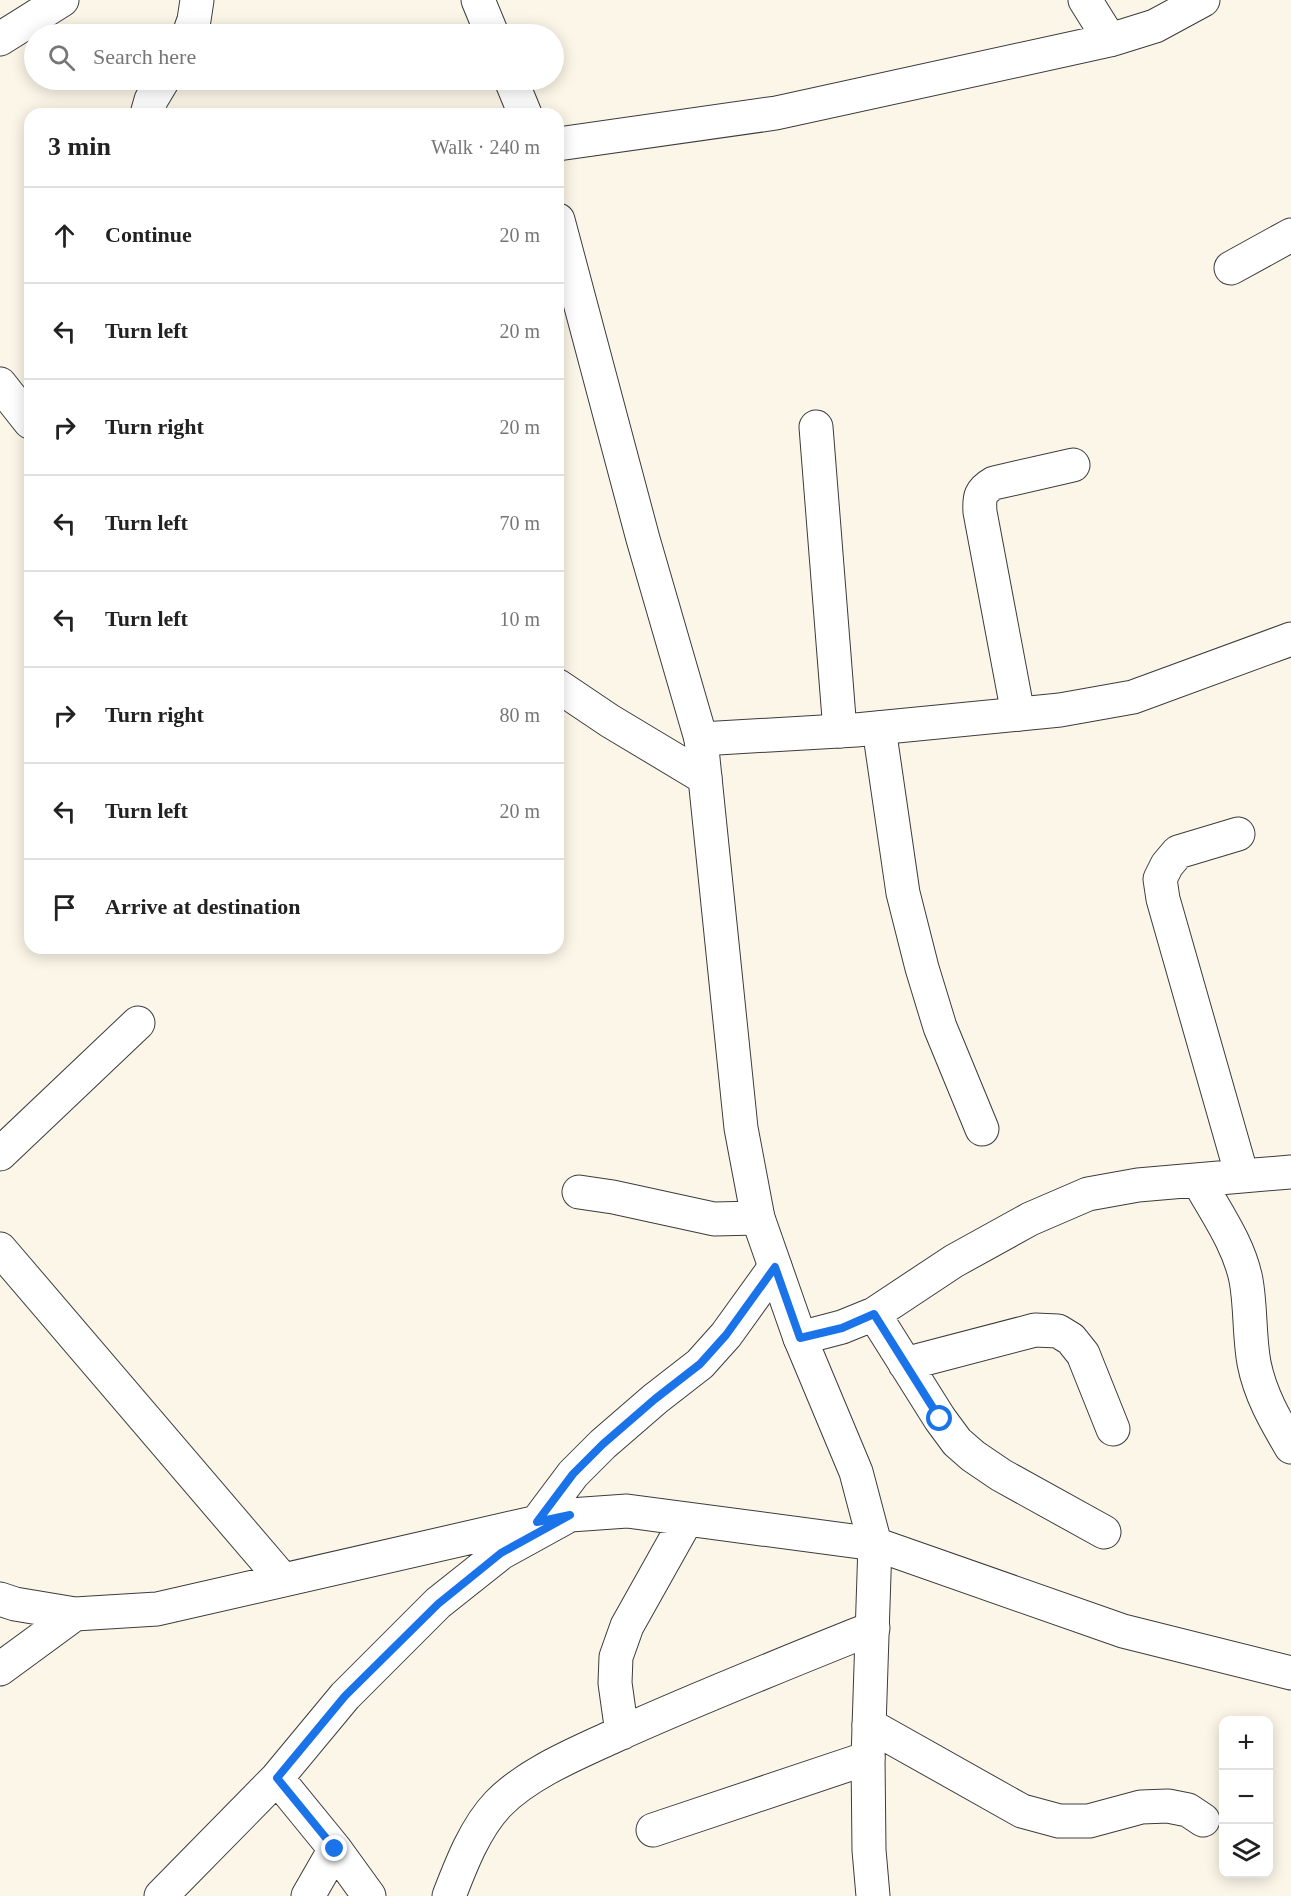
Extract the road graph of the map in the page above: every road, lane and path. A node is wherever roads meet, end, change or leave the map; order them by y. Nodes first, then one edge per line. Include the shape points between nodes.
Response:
1 (62, 0) edge
2 (197, 0) edge
3 (478, 0) edge
4 (1085, 0) edge
5 (1203, 0) edge
6 (193, 24) edge
7 (488, 24) edge
8 (0, 39) edge
9 (1110, 40) junction
10 (158, 90) edge
11 (515, 90) edge
12 (149, 108) edge
13 (523, 108) edge
14 (564, 143) edge
15 (1291, 235) edge
16 (564, 242) edge
17 (1231, 268) dead end
18 (0, 384) edge
19 (24, 414) edge
20 (816, 427) dead end
21 (1073, 465) dead end
22 (1291, 639) edge
23 (564, 690) edge
24 (1018, 714) junction
25 (879, 728) junction
26 (840, 731) junction
27 (701, 739) junction
28 (705, 778) junction
29 (1238, 834) dead end
30 (138, 1023) dead end
31 (982, 1129) dead end
32 (0, 1154) edge
33 (1291, 1172) edge
34 (1242, 1176) junction
35 (1198, 1180) junction
36 (579, 1192) dead end
37 (758, 1218) junction
38 (0, 1249) edge
39 (775, 1267) junction
40 (874, 1314) junction
41 (800, 1338) junction
42 (905, 1364) junction
43 (1277, 1396) edge
44 (1113, 1429) dead end
45 (1291, 1448) edge
46 (570, 1515) junction
47 (687, 1519) junction
48 (537, 1522) junction
49 (1104, 1532) dead end
50 (874, 1544) junction
51 (283, 1580) junction
52 (0, 1599) edge
53 (75, 1614) junction
54 (873, 1628) junction
55 (0, 1669) edge
56 (1291, 1673) edge
57 (869, 1725) junction
58 (622, 1732) junction
59 (868, 1758) junction
60 (277, 1778) junction
61 (1203, 1820) dead end
62 (653, 1830) dead end
63 (335, 1849) junction
64 (161, 1896) edge
65 (308, 1896) edge
66 (369, 1896) edge
67 (449, 1896) edge
68 (873, 1896) edge

1 - 8 street
2 - 6 street
3 - 7 street
4 - 9 street
5 - 9 street via 1155,26
9 - 14 street via 776,113
10 - 12 street
11 - 13 street
15 - 17 street
16 - 27 street
18 - 19 street
20 - 26 street
21 - 24 street via 994,483 979,497
22 - 24 street via 1133,697
23 - 28 street
24 - 25 street
25 - 26 street
25 - 31 street via 903,893 922,968 940,1027
26 - 27 street
27 - 28 street
28 - 37 street via 741,1128
29 - 34 street via 1178,852 1160,879
30 - 32 street
33 - 34 street
34 - 35 street
35 - 40 street via 1088,1194 1030,1219 964,1256
35 - 43 street via 1238,1254 1246,1280 1254,1361
36 - 37 street via 714,1219
37 - 39 street
38 - 51 street
39 - 41 street
39 - 48 street via 700,1364 655,1399 573,1474
40 - 41 street via 842,1328
40 - 42 street
41 - 50 street via 856,1472
42 - 44 street via 1035,1330 1058,1331 1083,1354
42 - 49 street via 940,1419 973,1456
43 - 45 street
46 - 47 street via 627,1511
46 - 48 street
46 - 60 street via 501,1553 438,1604 345,1696
47 - 50 street
47 - 58 street via 627,1626 616,1657 615,1683
48 - 51 street
50 - 54 street
50 - 56 street via 1123,1631
51 - 53 street via 157,1609
52 - 53 street
53 - 55 street
54 - 57 street
54 - 58 street
57 - 59 street
57 - 61 street via 1022,1810 1041,1816 1059,1821 1089,1821 1141,1807 1167,1806 1188,1810
58 - 67 street via 522,1784 498,1804 480,1828
59 - 62 street
59 - 68 street
60 - 63 street
60 - 64 street
63 - 65 street
63 - 66 street

